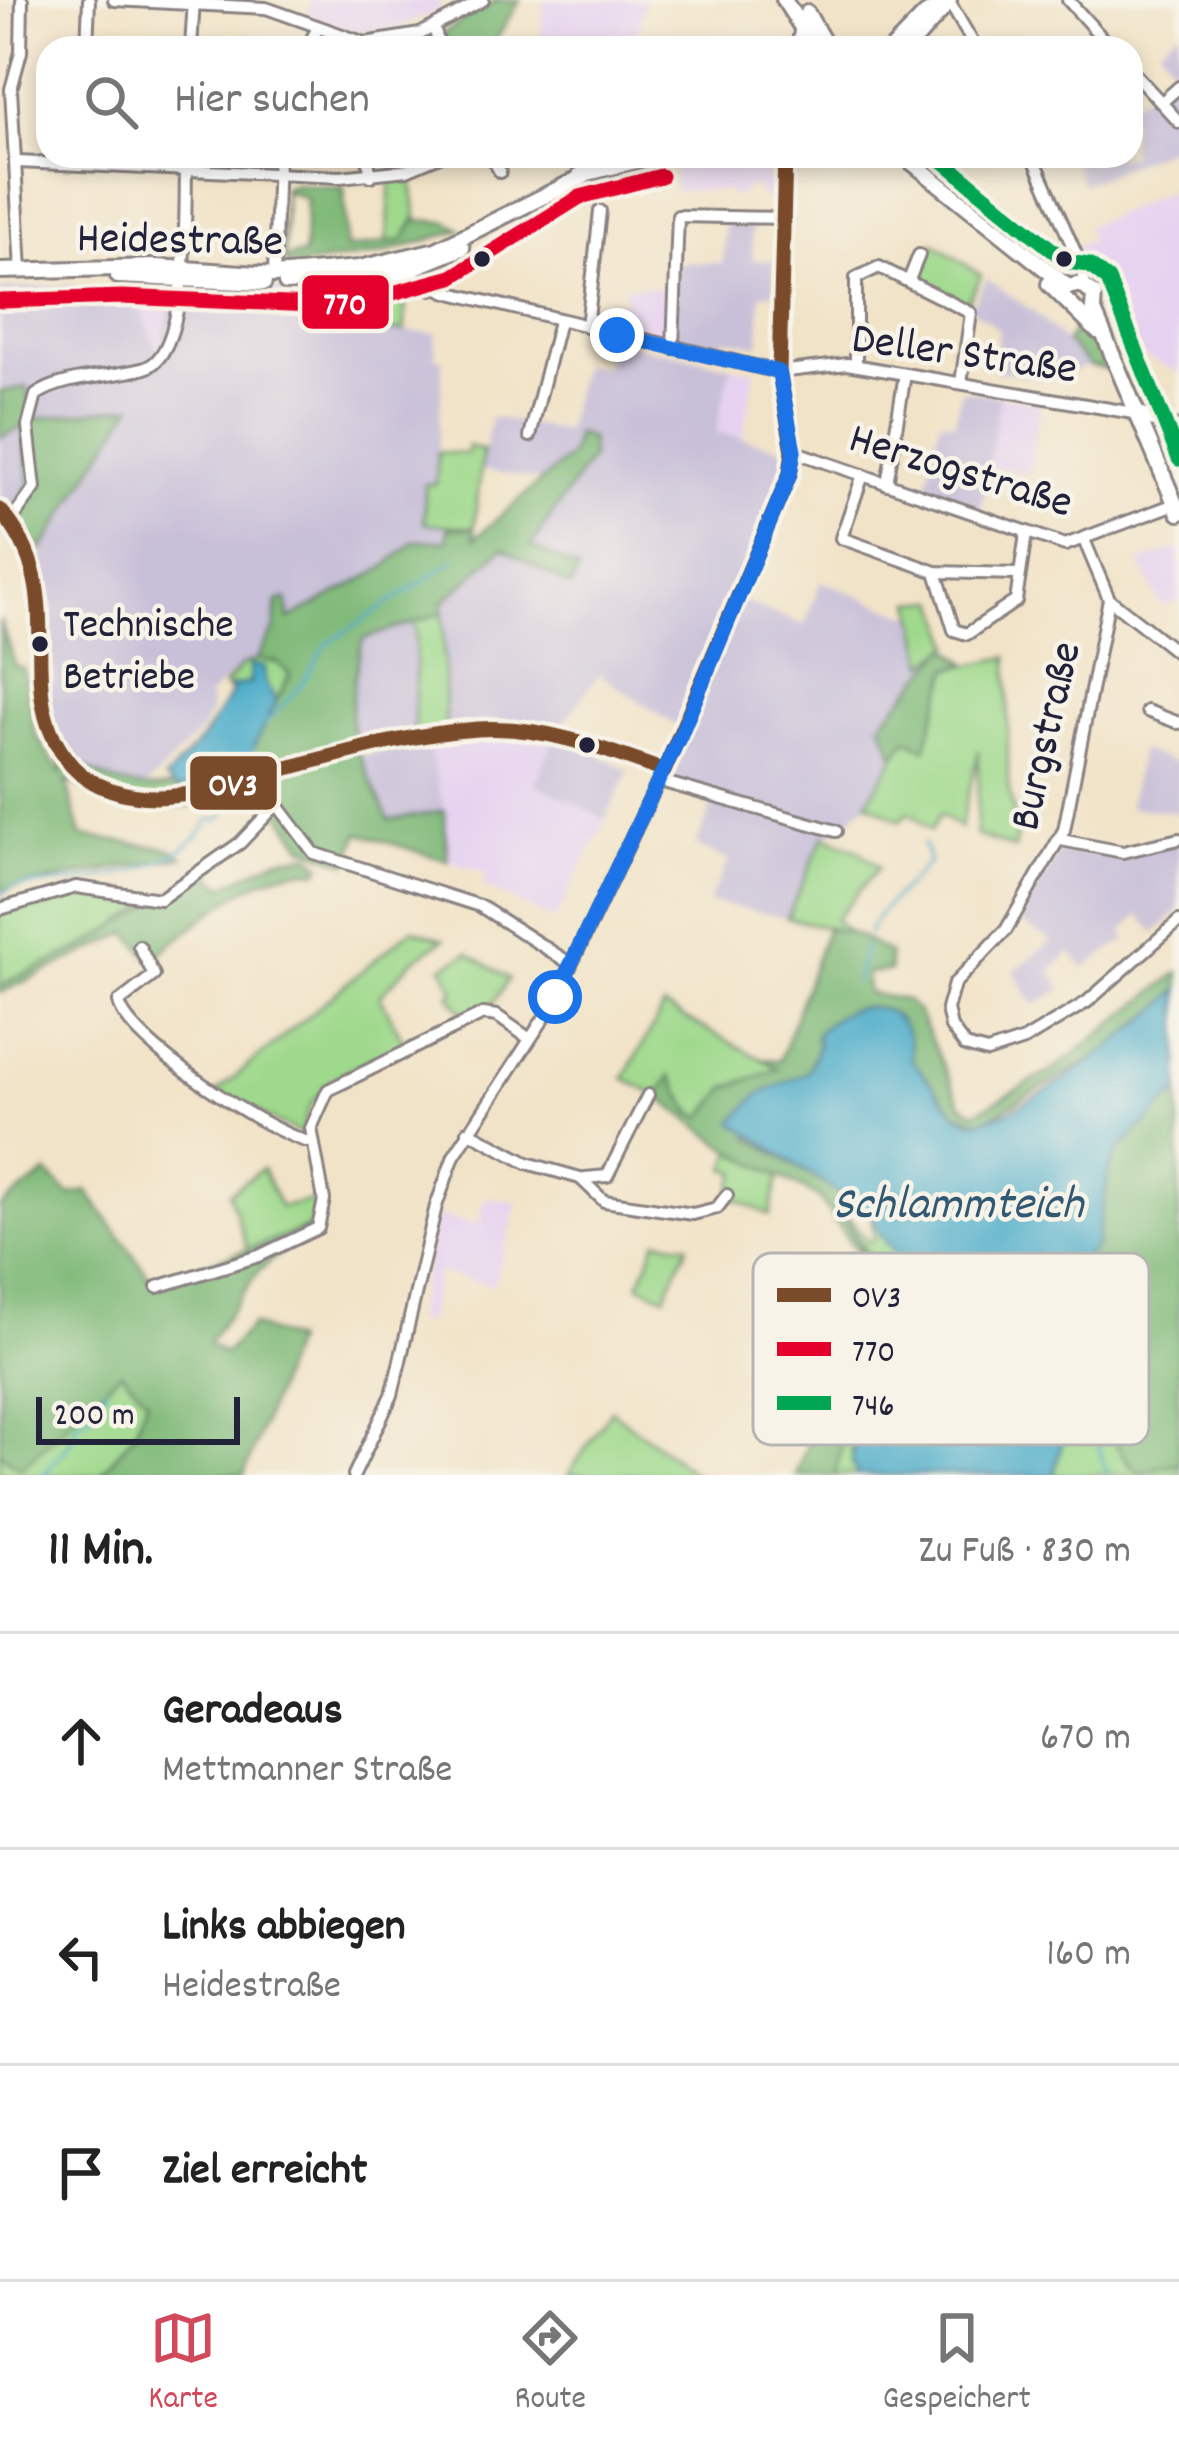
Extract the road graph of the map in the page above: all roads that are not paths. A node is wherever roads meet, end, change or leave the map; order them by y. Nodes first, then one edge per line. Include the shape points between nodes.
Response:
1 (22, 0) edge
2 (89, 0) edge
3 (114, 0) edge
4 (483, 0) edge
5 (784, 0) edge
6 (796, 0) edge
7 (1068, 0) edge
8 (946, 1) edge
9 (194, 2) edge
10 (802, 22) junction
11 (434, 28) junction
12 (317, 29) junction
13 (88, 36) edge
14 (192, 36) edge
15 (314, 36) edge
16 (338, 36) edge
17 (402, 36) edge
18 (436, 36) edge
19 (799, 36) edge
20 (809, 36) edge
21 (818, 36) edge
22 (907, 36) edge
23 (918, 36) edge
24 (968, 36) edge
25 (1100, 36) edge
26 (1143, 82) edge
27 (1179, 87) edge
28 (1162, 102) junction
29 (1179, 122) edge
30 (36, 161) edge
31 (18, 162) junction
32 (186, 168) edge
33 (241, 168) edge
34 (277, 168) edge
35 (369, 168) edge
36 (412, 168) edge
37 (498, 168) edge
38 (612, 168) edge
39 (786, 168) edge
40 (918, 168) edge
41 (1038, 168) edge
42 (277, 172) junction
43 (500, 172) dead end
44 (370, 176) junction
45 (600, 211) dead end
46 (782, 218) junction
47 (495, 225) junction
48 (919, 255) dead end
49 (443, 258) junction
50 (386, 264) junction
51 (21, 271) junction
52 (404, 272) junction
53 (181, 273) junction
54 (274, 275) junction
55 (0, 276) edge
56 (375, 277) junction
57 (909, 280) junction
58 (1074, 289) junction
59 (447, 292) junction
60 (559, 321) junction
61 (587, 327) junction
62 (673, 348) junction
63 (856, 365) junction
64 (779, 372) junction
65 (904, 374) junction
66 (961, 383) junction
67 (1139, 414) junction
68 (1174, 429) edge
69 (530, 436) dead end
70 (1152, 444) junction
71 (794, 451) junction
72 (863, 476) junction
73 (887, 484) junction
74 (1177, 508) edge
75 (0, 510) edge
76 (11, 521) junction
77 (1026, 534) junction
78 (1085, 542) junction
79 (936, 572) junction
80 (1018, 574) junction
81 (1109, 598) junction
82 (1179, 654) edge
83 (1179, 708) edge
84 (1148, 711) dead end
85 (1175, 722) edge
86 (662, 776) junction
87 (836, 830) dead end
88 (1179, 838) edge
89 (1061, 840) junction
90 (0, 909) edge
91 (1179, 921) edge
92 (140, 946) dead end
93 (571, 964) junction
94 (530, 1039) junction
95 (649, 1095) dead end
96 (468, 1131) junction
97 (310, 1142) junction
98 (585, 1178) dead end
99 (727, 1195) dead end
100 (158, 1287) dead end
101 (354, 1475) edge

1 - 31 street via 11,88
2 - 13 street
3 - 9 street
4 - 11 street
5 - 10 main road
6 - 21 main road
7 - 25 street
8 - 22 main road
8 - 23 main road
8 - 24 street
9 - 12 street via 266,8
9 - 14 street
10 - 19 street
10 - 20 main road
11 - 17 street
11 - 18 street
12 - 15 street
12 - 16 street
26 - 28 street
27 - 28 street
28 - 29 street
30 - 31 street
31 - 51 street
32 - 53 street
33 - 42 street
34 - 42 street
35 - 44 street
36 - 44 street
37 - 43 street
38 - 47 main road
39 - 46 street
40 - 58 main road
41 - 58 street via 1083,270
42 - 44 street
42 - 54 street
45 - 61 street
46 - 62 street via 678,216
46 - 64 street
47 - 49 main road, Heidestraße
47 - 50 main road, Heidestraße
48 - 57 street
49 - 52 main road, Heidestraße
49 - 59 street via 437,272
50 - 52 street
50 - 54 main road, Heidestraße
51 - 53 main road, Heidestraße
51 - 55 main road, Heidestraße
52 - 56 main road, Heidestraße
52 - 59 street
53 - 54 main road, Heidestraße
53 - 55 main road, Heidestraße
53 - 56 main road, Heidestraße via 329,283
53 - 76 street via 168,348 156,364 36,395 28,426 35,488
56 - 59 street
57 - 63 street via 879,267 856,278
57 - 66 street via 970,313
58 - 67 main road via 1094,295 1087,310
59 - 60 street
60 - 61 street
60 - 69 street
61 - 62 street
62 - 64 street
63 - 64 street, Deller Straße
63 - 65 street, Deller Straße
64 - 71 street
65 - 66 street, Deller Straße
65 - 73 street
66 - 67 street, Deller Straße
67 - 68 main road
67 - 70 main road
68 - 70 main road
70 - 74 main road
71 - 72 street, Herzogstraße
71 - 86 street
72 - 73 street, Herzogstraße
72 - 79 street via 842,538
73 - 77 street, Herzogstraße
74 - 78 street, Herzogstraße
75 - 76 street
76 - 86 street via 36,572 37,714 70,765 108,789 179,795 480,729 577,739
77 - 78 street, Herzogstraße
77 - 80 street
78 - 81 street, Burgstraße
79 - 80 street
79 - 80 street via 960,635 1011,609
81 - 82 street
81 - 89 street, Burgstraße
83 - 85 street
84 - 85 street
86 - 87 street
86 - 93 street
88 - 89 street via 1123,852
89 - 91 street, Burgstraße via 1006,930 952,989 951,1027 972,1049 1004,1049 1057,1024
90 - 93 street via 76,887 160,899 227,854 277,804 314,854 480,906
92 - 97 street via 154,975 119,1002 123,1018 188,1075
93 - 94 street
94 - 96 street
94 - 97 street via 497,1016 472,1017 340,1080 319,1103
95 - 98 street via 610,1172
96 - 99 street via 527,1163 580,1178 604,1201 693,1214 717,1208
96 - 101 street via 436,1206 392,1395
97 - 100 street via 324,1201 318,1228

